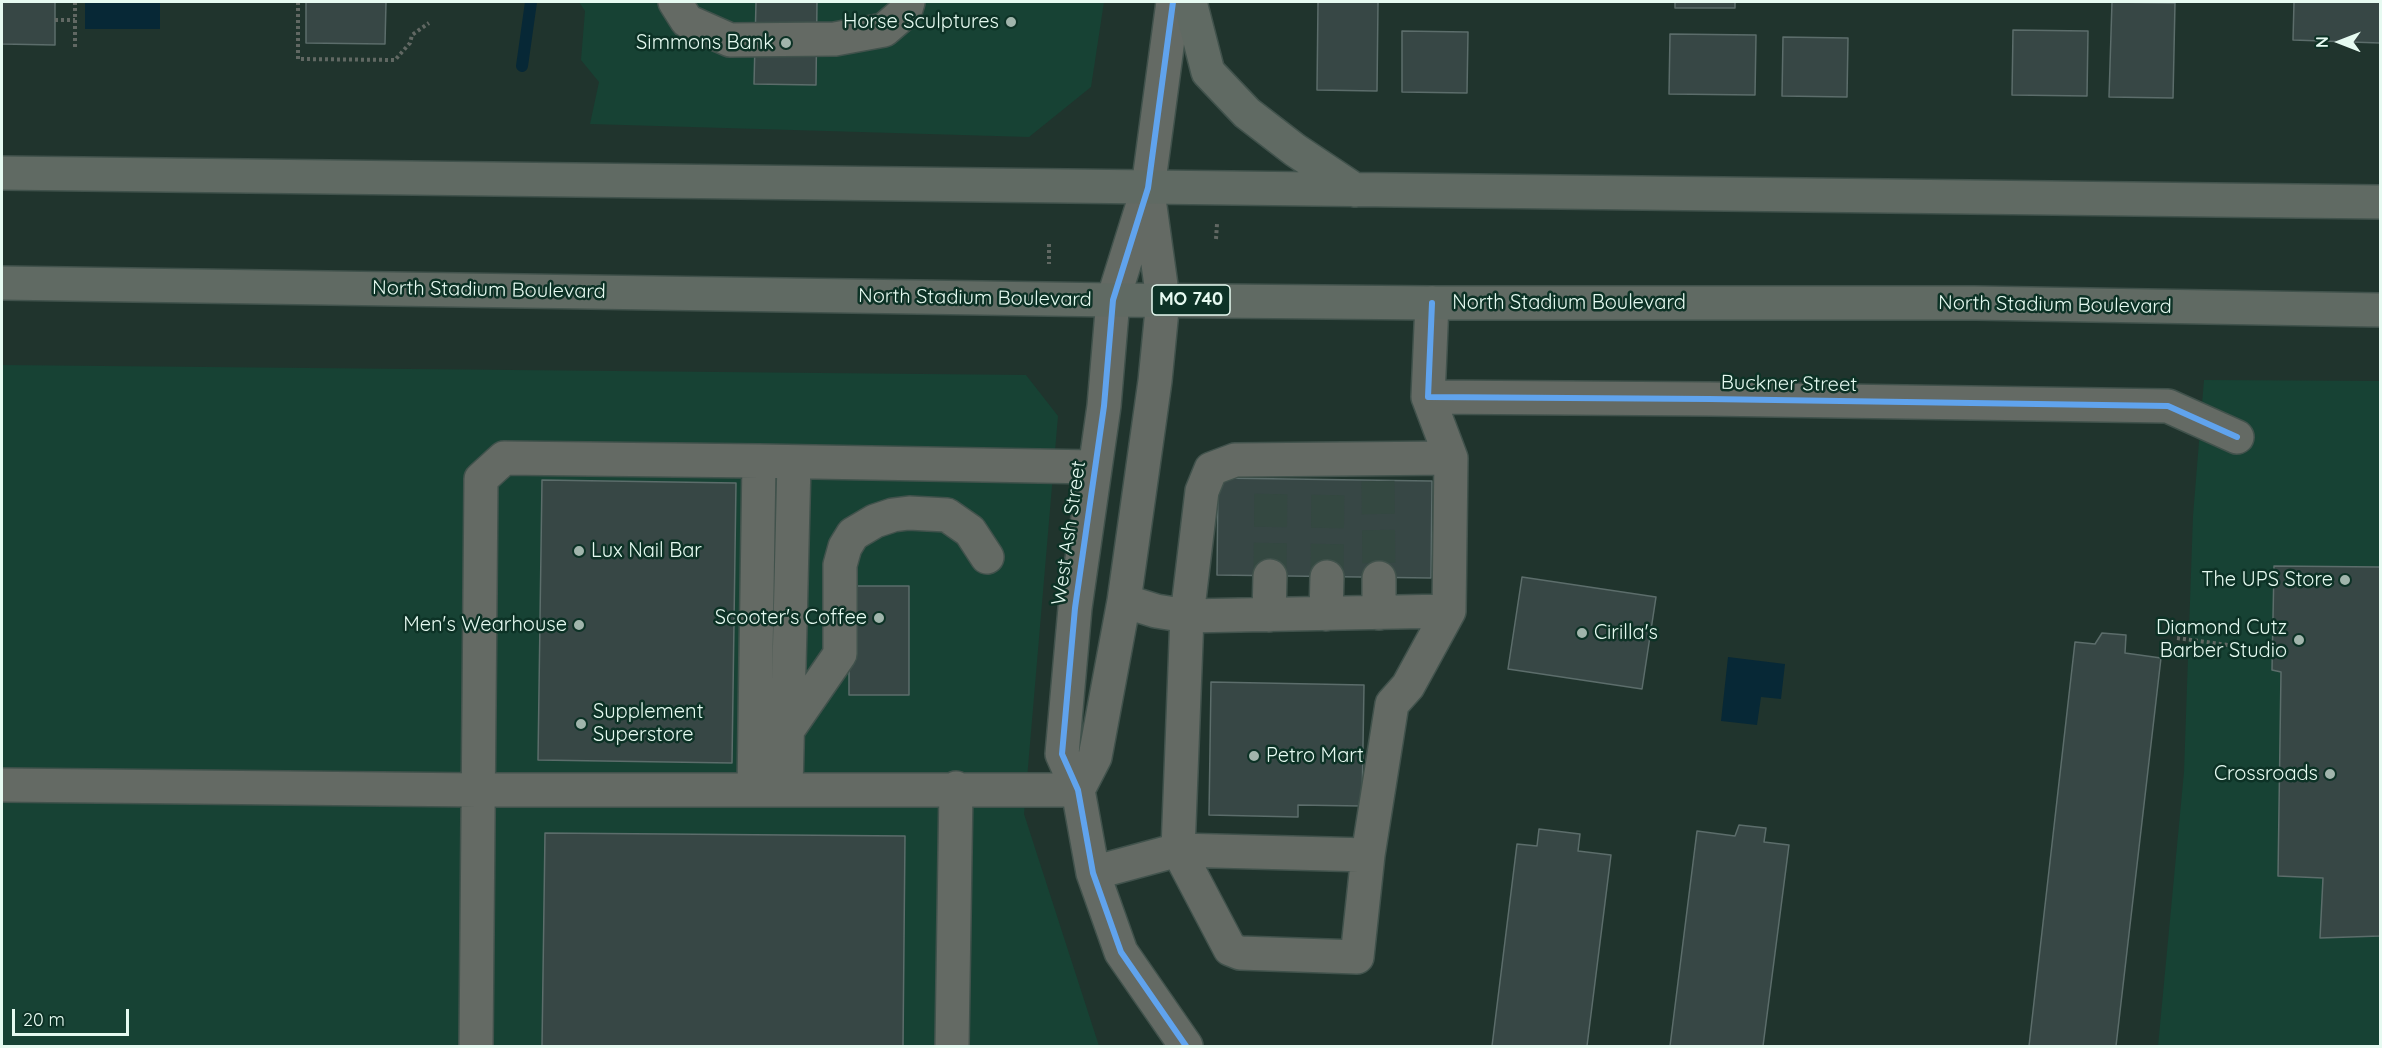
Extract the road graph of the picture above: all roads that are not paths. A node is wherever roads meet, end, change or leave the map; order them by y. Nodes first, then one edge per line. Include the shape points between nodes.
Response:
1 (675, 2) edge
2 (908, 2) edge
3 (1173, 2) edge
4 (1190, 2) edge
5 (2, 173) edge
6 (1148, 188) junction
7 (1355, 190) junction
8 (2380, 202) edge
9 (2, 283) edge
10 (1113, 300) junction
11 (1163, 300) junction
12 (1432, 303) junction
13 (2380, 310) edge
14 (1428, 397) junction
15 (2237, 437) dead end
16 (1451, 458) junction
17 (759, 461) junction
18 (794, 462) junction
19 (1095, 467) junction
20 (978, 544) dead end
21 (1270, 576) tunnel mouth
22 (1328, 577) tunnel mouth
23 (1379, 578) tunnel mouth
24 (1124, 601) junction
25 (1449, 611) junction
26 (1379, 613) junction
27 (1326, 614) junction
28 (1269, 615) junction
29 (1187, 616) junction
30 (787, 731) junction
31 (2, 785) edge
32 (956, 788) junction
33 (754, 789) junction
34 (786, 789) junction
35 (478, 790) junction
36 (1078, 790) junction
37 (1178, 850) junction
38 (1368, 855) junction
39 (1093, 873) junction
40 (958, 1040) edge
41 (476, 1047) edge
42 (1186, 1047) edge

1 - 2 street via 687,21 730,40 835,39 884,30 905,12
3 - 6 street, West Ash Street
4 - 7 main road via 1208,72 1247,113
5 - 6 main road
6 - 7 main road
6 - 10 street, West Ash Street
6 - 11 street, West Ash Street
7 - 8 main road
9 - 10 main road, North Stadium Boulevard / MO 740
10 - 11 main road, North Stadium Boulevard / MO 740
10 - 19 street, West Ash Street
11 - 12 main road, North Stadium Boulevard / MO 740
11 - 24 street, West Ash Street
12 - 13 main road, North Stadium Boulevard / MO 740 via 1975,303
12 - 14 street
14 - 15 street, Buckner Street via 2168,406
14 - 16 street
16 - 25 street
16 - 29 street via 1378,470 1271,470 1235,460 1211,469 1202,491
17 - 18 street
17 - 33 street
17 - 35 street via 504,458 482,479
18 - 19 street
18 - 30 street
19 - 36 street, West Ash Street via 1074,608 1062,754
20 - 30 street via 947,515 892,515 853,534 840,565 840,654
21 - 28 street
22 - 27 street
23 - 26 street
24 - 29 street
24 - 36 street, West Ash Street via 1095,757
25 - 26 street
25 - 38 street via 1407,686 1392,704
26 - 27 street
27 - 28 street
28 - 29 street
29 - 37 street
30 - 34 street
31 - 35 street
32 - 34 street
32 - 36 street
32 - 40 street
33 - 34 street
33 - 35 street
35 - 41 street
36 - 39 street, West Ash Street
37 - 38 street
37 - 38 street via 1230,949 1240,953 1357,957
37 - 39 street
39 - 42 street, West Ash Street via 1121,952

